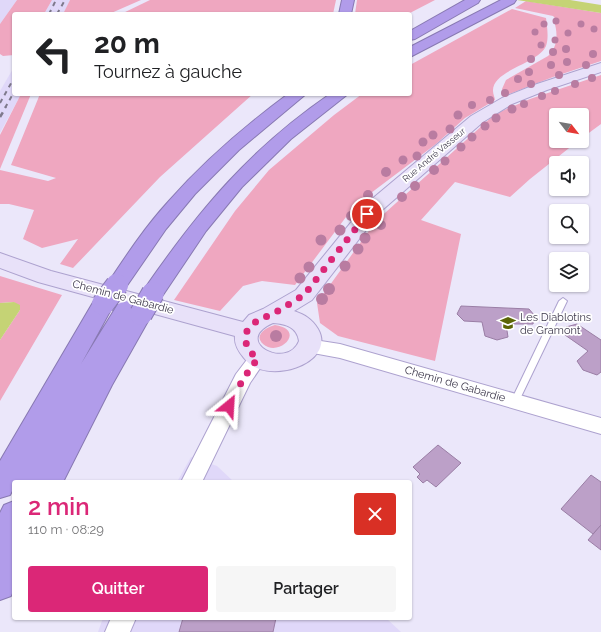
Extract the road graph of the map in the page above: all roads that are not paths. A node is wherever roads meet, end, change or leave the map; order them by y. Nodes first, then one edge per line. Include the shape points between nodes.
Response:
1 (348, 0) edge
2 (474, 0) edge
3 (510, 0) edge
4 (453, 6) edge
5 (345, 12) edge
6 (412, 23) edge
7 (412, 35) edge
8 (412, 51) edge
9 (601, 67) edge
10 (272, 96) edge
11 (295, 96) edge
12 (313, 96) edge
13 (337, 96) edge
14 (0, 260) edge
15 (146, 291) junction
16 (304, 295) junction
17 (114, 299) junction
18 (563, 301) dead end
19 (271, 315) junction
20 (303, 324) junction
21 (247, 331) junction
22 (308, 346) junction
23 (258, 358) junction
24 (515, 402) junction
25 (601, 426) edge
26 (0, 456) edge
27 (31, 480) edge
28 (50, 480) edge
29 (192, 480) edge
30 (0, 486) edge
31 (12, 518) edge
32 (0, 542) edge
33 (12, 560) edge
34 (0, 585) edge
35 (123, 620) edge
36 (117, 632) edge

1 - 5 highway
2 - 4 highway
3 - 8 highway
4 - 6 highway via 441,6
4 - 7 highway
9 - 16 street, Rue André Vasseur via 507,101 477,119 373,208
10 - 17 highway via 208,153 165,198 141,228
11 - 17 highway via 268,116 196,181 151,236
12 - 15 highway via 236,163 208,194 180,229
13 - 15 highway via 274,144 236,183
14 - 21 street, Chemin de Gabardie via 45,276
15 - 17 highway, bridge
16 - 19 street, Rue André Vasseur
16 - 20 street
17 - 26 highway
17 - 27 highway via 70,403
17 - 28 highway via 102,381
17 - 30 highway
18 - 24 lane
19 - 20 street via 289,316
19 - 21 street via 259,319
20 - 22 street via 309,334
21 - 23 street via 247,346
22 - 23 street via 296,358 287,361 267,362
22 - 24 street, Chemin de Gabardie via 340,351
23 - 29 street via 243,379
24 - 25 street, Chemin de Gabardie
31 - 32 highway
33 - 34 highway
35 - 36 street

